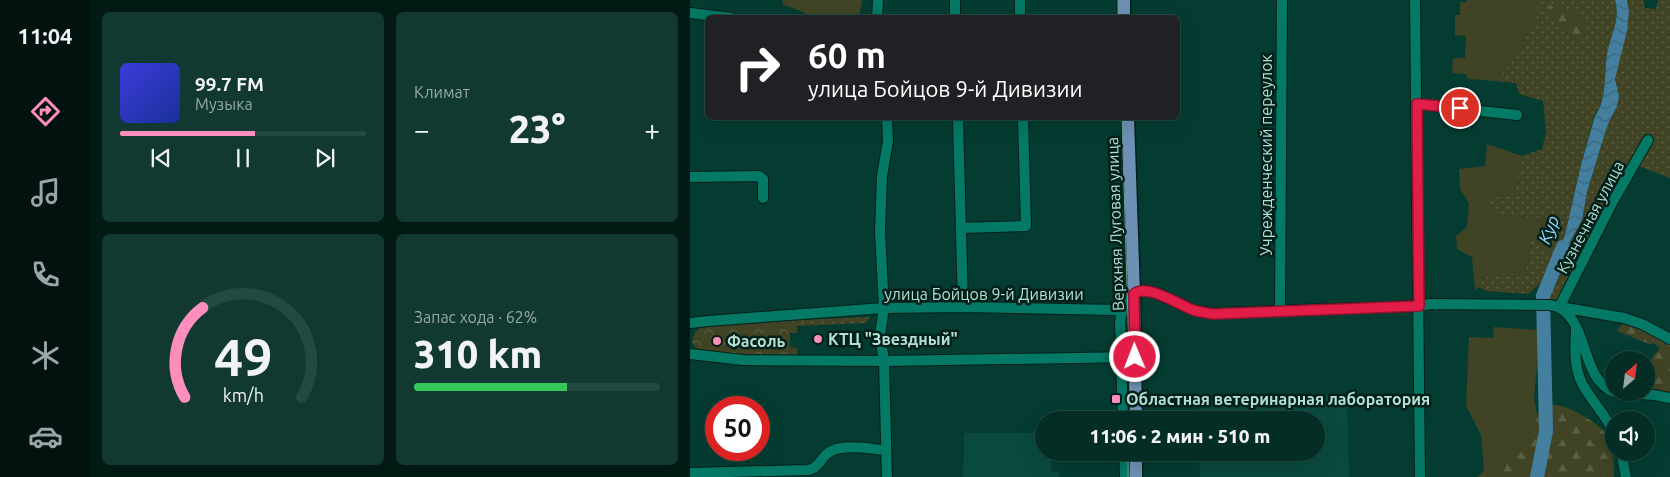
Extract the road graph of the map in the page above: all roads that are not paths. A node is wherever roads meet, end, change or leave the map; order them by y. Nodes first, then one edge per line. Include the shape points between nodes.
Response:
1 (878, 0) edge
2 (955, 0) edge
3 (1020, 0) edge
4 (1124, 0) edge
5 (1282, 0) edge
6 (1415, 0) edge
7 (690, 13) edge
8 (707, 15) edge
9 (877, 15) edge
10 (955, 15) edge
11 (1020, 15) edge
12 (1124, 15) edge
13 (1417, 104) junction
14 (1517, 115) dead end
15 (887, 120) edge
16 (958, 120) edge
17 (1023, 120) edge
18 (1128, 120) edge
19 (1648, 140) dead end
20 (690, 177) edge
21 (764, 198) dead end
22 (961, 228) junction
23 (1134, 294) junction
24 (1419, 306) junction
25 (963, 307) junction
26 (1123, 307) junction
27 (1554, 307) junction
28 (884, 308) junction
29 (1087, 310) junction
30 (1280, 311) junction
31 (1120, 321) junction
32 (690, 324) edge
33 (1576, 328) junction
34 (1670, 339) edge
35 (1135, 353) junction
36 (690, 354) edge
37 (1120, 357) junction
38 (884, 361) junction
39 (1605, 387) edge
40 (1655, 395) edge
41 (1670, 398) edge
42 (1123, 411) edge
43 (1136, 411) edge
44 (1605, 417) edge
45 (886, 450) junction
46 (1124, 461) edge
47 (1136, 461) edge
48 (1623, 461) edge
49 (690, 473) edge
50 (887, 477) edge
51 (1125, 477) edge
52 (1136, 477) edge
53 (1420, 477) edge
54 (1626, 477) edge

1 - 9 street
2 - 10 street
3 - 11 street
4 - 12 main road
5 - 30 street, Учрежденческий переулок
6 - 13 street
7 - 8 street
13 - 14 street
13 - 24 street
15 - 28 street via 880,232
16 - 22 street
17 - 22 street via 1026,226
18 - 23 main road, Верхняя Луговая улица
19 - 27 street, Кузнечная улица
20 - 21 street via 759,176 763,179
22 - 25 street
23 - 26 street
23 - 30 street via 1147,290 1203,312
23 - 35 main road, Верхняя Луговая улица
24 - 27 street via 1537,304
24 - 30 street
24 - 53 street
25 - 28 street, улица Бойцов 9-й Дивизии
25 - 29 street, улица Бойцов 9-й Дивизии
26 - 29 street, улица Бойцов 9-й Дивизии
26 - 31 street
27 - 33 street via 1570,316
27 - 34 street via 1624,318
28 - 32 street, улица Бойцов 9-й Дивизии via 708,320
28 - 38 street via 880,335
29 - 31 street via 1110,314
31 - 35 street via 1130,335
31 - 37 street
33 - 39 street via 1598,379
33 - 44 street via 1578,376
35 - 37 street
35 - 43 main road, Верхняя Луговая улица
36 - 38 street via 743,360
37 - 38 street
37 - 42 street
38 - 45 street
40 - 41 street
45 - 49 street via 840,448 826,454 815,468 808,470
45 - 50 street
46 - 51 street
47 - 52 main road
48 - 54 street

